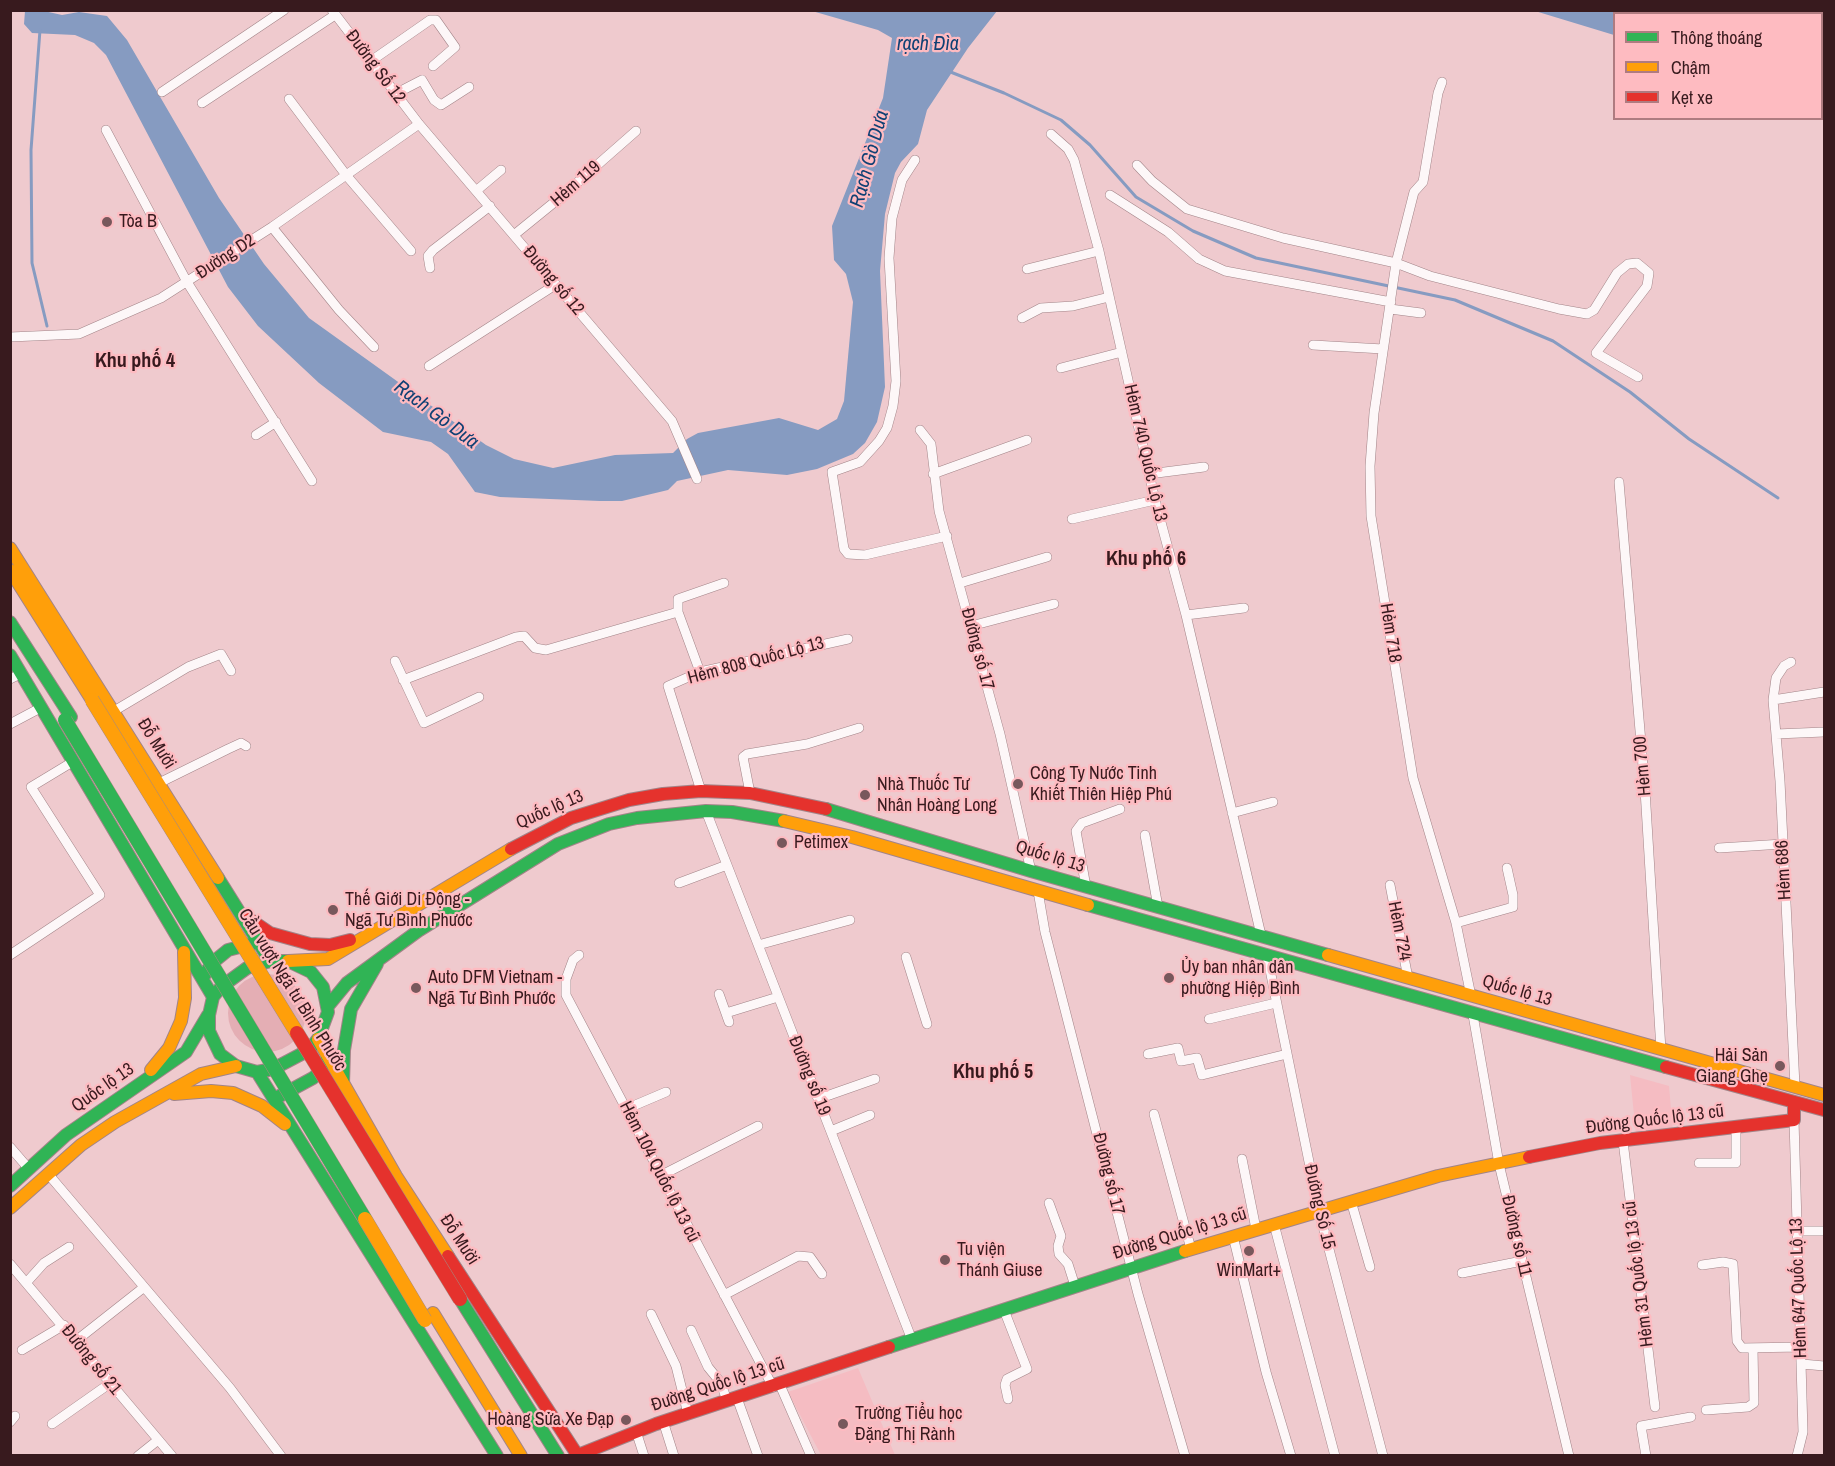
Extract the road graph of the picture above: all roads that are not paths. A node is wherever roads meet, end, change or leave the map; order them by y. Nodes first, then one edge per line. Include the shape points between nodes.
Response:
1 (284, 10) edge
2 (334, 13) edge
3 (371, 61) junction
4 (433, 66) dead end
5 (1442, 82) dead end
6 (469, 87) dead end
7 (162, 92) dead end
8 (395, 94) junction
9 (289, 99) dead end
10 (202, 103) dead end
11 (419, 124) junction
12 (106, 130) dead end
13 (636, 131) dead end
14 (1051, 134) dead end
15 (915, 160) dead end
16 (1137, 165) dead end
17 (501, 170) dead end
18 (346, 175) junction
19 (476, 191) junction
20 (1110, 195) dead end
21 (490, 206) junction
22 (272, 227) junction
23 (514, 235) junction
24 (411, 251) dead end
25 (1099, 251) junction
26 (1396, 262) junction
27 (430, 268) dead end
28 (1027, 269) dead end
29 (187, 282) junction
30 (555, 285) junction
31 (1109, 297) junction
32 (1390, 305) junction
33 (1421, 313) dead end
34 (1022, 318) dead end
35 (10, 337) edge
36 (1313, 345) dead end
37 (374, 347) dead end
38 (1383, 349) junction
39 (1122, 352) junction
40 (429, 366) dead end
41 (1061, 368) dead end
42 (1638, 377) dead end
43 (276, 422) junction
44 (920, 430) dead end
45 (256, 435) dead end
46 (1027, 440) dead end
47 (1204, 467) dead end
48 (933, 474) junction
49 (1149, 474) junction
50 (697, 479) dead end
51 (312, 481) dead end
52 (1619, 482) dead end
53 (1155, 500) junction
54 (1072, 519) dead end
55 (947, 536) junction
56 (10, 548) edge
57 (1047, 557) dead end
58 (10, 570) edge
59 (10, 581) edge
60 (724, 583) dead end
61 (960, 583) junction
62 (1054, 604) dead end
63 (1244, 608) dead end
64 (678, 612) junction
65 (1186, 615) junction
66 (10, 622) edge
67 (971, 626) junction
68 (10, 633) edge
69 (848, 639) dead end
70 (10, 656) edge
71 (394, 661) dead end
72 (1791, 662) dead end
73 (231, 671) dead end
74 (699, 672) junction
75 (16, 676) edge
76 (403, 680) junction
77 (1824, 692) edge
78 (479, 697) dead end
79 (1773, 700) junction
80 (90, 702) junction
81 (42, 707) junction
82 (114, 711) junction
83 (68, 719) junction
84 (10, 724) edge
85 (859, 728) dead end
86 (1824, 732) edge
87 (1776, 734) junction
88 (246, 746) dead end
89 (74, 761) junction
90 (159, 783) junction
91 (701, 791) junction
92 (750, 793) junction
93 (1273, 802) dead end
94 (1120, 809) dead end
95 (706, 811) junction
96 (1232, 813) junction
97 (1145, 835) dead end
98 (1783, 844) junction
99 (1719, 848) dead end
100 (727, 865) junction
101 (1507, 868) dead end
102 (1031, 871) junction
103 (679, 883) dead end
104 (1390, 885) dead end
105 (1086, 887) junction
106 (1038, 891) junction
107 (1158, 907) junction
108 (237, 909) junction
109 (850, 920) dead end
110 (1456, 923) junction
111 (1261, 936) junction
112 (366, 937) junction
113 (258, 943) junction
114 (758, 945) junction
115 (183, 949) junction
116 (579, 955) dead end
117 (1267, 955) junction
118 (10, 956) edge
119 (906, 957) dead end
120 (380, 958) junction
121 (270, 961) junction
122 (288, 961) junction
123 (1408, 978) junction
124 (203, 980) junction
125 (719, 994) dead end
126 (1471, 996) junction
127 (213, 997) junction
128 (778, 997) junction
129 (1276, 1003) junction
130 (328, 1006) junction
131 (208, 1015) junction
132 (1473, 1015) junction
133 (1209, 1019) dead end
134 (927, 1024) dead end
135 (318, 1039) junction
136 (1661, 1050) junction
137 (1148, 1054) dead end
138 (1287, 1054) junction
139 (327, 1057) junction
140 (236, 1066) junction
141 (257, 1072) junction
142 (875, 1079) dead end
143 (343, 1084) junction
144 (1795, 1086) junction
145 (134, 1088) junction
146 (175, 1091) junction
147 (666, 1092) dead end
148 (1824, 1095) edge
149 (275, 1098) junction
150 (818, 1099) junction
151 (1794, 1102) junction
152 (626, 1109) junction
153 (1824, 1110) edge
154 (1154, 1114) dead end
155 (870, 1115) dead end
156 (1794, 1120) junction
157 (758, 1126) dead end
158 (1736, 1129) junction
159 (831, 1131) junction
160 (295, 1132) junction
161 (1623, 1141) junction
162 (10, 1147) edge
163 (1242, 1159) dead end
164 (1699, 1163) dead end
165 (1499, 1164) junction
166 (29, 1169) junction
167 (51, 1173) junction
168 (660, 1176) junction
169 (10, 1186) edge
170 (1351, 1201) junction
171 (1049, 1203) dead end
172 (10, 1208) edge
173 (1319, 1211) junction
174 (1274, 1224) junction
175 (1256, 1229) junction
176 (1797, 1231) junction
177 (1824, 1231) edge
178 (1233, 1236) junction
179 (69, 1247) dead end
180 (1191, 1249) junction
181 (1522, 1261) junction
182 (10, 1264) edge
183 (1702, 1265) dead end
184 (1132, 1267) junction
185 (1370, 1267) dead end
186 (1462, 1273) dead end
187 (822, 1274) dead end
188 (26, 1283) junction
189 (1075, 1286) junction
190 (143, 1288) junction
191 (724, 1295) junction
192 (456, 1301) junction
193 (1004, 1310) junction
194 (651, 1314) dead end
195 (429, 1317) junction
196 (64, 1325) junction
197 (691, 1330) dead end
198 (77, 1340) junction
199 (912, 1340) junction
200 (1802, 1347) junction
201 (1753, 1348) junction
202 (22, 1350) dead end
203 (1802, 1364) junction
204 (1824, 1366) edge
205 (109, 1384) junction
206 (776, 1386) junction
207 (1008, 1399) dead end
208 (732, 1400) junction
209 (1655, 1407) dead end
210 (1706, 1410) dead end
211 (688, 1414) junction
212 (1691, 1417) dead end
213 (663, 1421) junction
214 (52, 1424) dead end
215 (636, 1431) junction
216 (158, 1440) junction
217 (138, 1455) edge
218 (172, 1455) edge
219 (281, 1455) edge
220 (497, 1455) edge
221 (510, 1455) edge
222 (521, 1455) edge
223 (545, 1455) edge
224 (558, 1455) edge
225 (578, 1455) edge
226 (644, 1455) edge
227 (674, 1455) edge
228 (758, 1455) edge
229 (811, 1455) edge
230 (1185, 1455) edge
231 (1291, 1455) edge
232 (1335, 1455) edge
233 (1383, 1455) edge
234 (1569, 1455) edge
235 (1646, 1455) edge
236 (1797, 1455) edge

1 - 7 street
2 - 3 street, Đường Số 12
2 - 10 street
3 - 4 street via 430,20 436,20 455,47
3 - 8 street, Đường Số 12
5 - 26 street, Hẻm 718 via 1423,182 1414,192
6 - 8 street via 441,105 422,80
8 - 11 street, Đường Số 12
9 - 18 street
11 - 18 street, Đường D2
11 - 19 street, Đường số 12
12 - 29 street
13 - 23 street, Hẻm 119
14 - 25 street, Hẻm 740 Quốc Lộ 13 via 1068,149
15 - 55 street via 902,180 892,218 889,258 896,381 893,406 887,428 860,462 832,472 848,554 865,555
16 - 26 street via 1187,209 1283,238
17 - 19 street
18 - 22 street, Đường D2
18 - 24 street
19 - 21 street, Đường số 12
20 - 32 street via 1168,232 1199,260 1225,271
21 - 23 street, Đường số 12
21 - 27 street via 433,250 428,256
22 - 29 street, Đường D2
22 - 37 street
23 - 30 street, Đường số 12
25 - 28 street
25 - 31 street, Hẻm 740 Quốc Lộ 13
26 - 32 street, Hẻm 718
26 - 42 street via 1496,294 1587,314 1594,310 1617,273 1628,264 1637,263 1649,273 1647,286 1596,353
29 - 35 street, Đường D2 via 161,298 79,334
29 - 43 street
30 - 40 street
30 - 50 street, Đường số 12 via 672,421
31 - 34 street via 1073,306 1041,308
31 - 39 street, Hẻm 740 Quốc Lộ 13
32 - 33 street
32 - 38 street, Hẻm 718
36 - 38 street
38 - 110 street, Hẻm 718 via 1370,466 1371,516 1413,778
39 - 41 street
39 - 49 street, Hẻm 740 Quốc Lộ 13
43 - 45 street
43 - 51 street
44 - 48 street, Đường số 17 via 930,440
46 - 48 street
47 - 49 street
48 - 55 street, Đường số 17
49 - 53 street, Hẻm 740 Quốc Lộ 13
52 - 136 street, Hẻm 700 via 1645,790
53 - 54 street
53 - 65 street, Hẻm 740 Quốc Lộ 13
55 - 61 street, Đường số 17
56 - 82 main road, Đỗ Mười
57 - 61 street
58 - 80 main road
59 - 80 main road
60 - 64 street via 678,599
61 - 67 street, Đường số 17
62 - 67 street
63 - 65 street
64 - 74 street
64 - 76 street via 546,650 535,648 524,636
65 - 96 street, Hẻm 740 Quốc Lộ 13
66 - 83 main road
67 - 102 street, Đường số 17
68 - 83 main road
69 - 74 street, Hẻm 808 Quốc Lộ 13
70 - 75 main road
71 - 76 street
72 - 79 street, Hẻm 686 via 1776,678
73 - 82 street via 221,654 188,667
74 - 91 street, Hẻm 808 Quốc Lộ 13 via 668,686
75 - 81 main road
76 - 78 street via 424,723
77 - 79 street
79 - 87 street, Hẻm 686
80 - 192 main road, Cầu vượt Ngã tư Bình Phước
81 - 84 street
81 - 89 main road
82 - 90 main road, Đỗ Mười
83 - 195 main road
85 - 92 street via 807,744 747,754 743,757
86 - 87 street
87 - 98 street, Hẻm 686
88 - 90 street via 241,743
89 - 115 main road
89 - 118 street via 31,787 100,895
90 - 108 main road, Đỗ Mười
91 - 92 main road, Quốc lộ 13
91 - 112 main road, Quốc lộ 13 via 629,800 571,818 488,861
92 - 102 main road, Quốc lộ 13 via 844,814
93 - 96 street
94 - 105 street via 1082,823 1076,831
95 - 100 street, Đường số 19
95 - 106 main road, Quốc lộ 13 via 762,816 813,827
95 - 120 main road, Quốc lộ 13 via 609,824 558,844
96 - 111 street, Hẻm 740 Quốc Lộ 13
97 - 107 street
98 - 99 street
98 - 144 street, Hẻm 686
100 - 103 street
100 - 114 street, Đường số 19
101 - 110 street via 1513,907
102 - 105 main road, Quốc lộ 13
104 - 123 street, Hẻm 724
105 - 107 main road, Quốc lộ 13
106 - 117 main road, Quốc lộ 13
106 - 184 street, Đường số 17 via 1045,932
107 - 111 main road, Quốc lộ 13
108 - 112 main road via 270,933 310,944 330,945
108 - 113 main road, Đỗ Mười
109 - 114 street
110 - 126 street, Hẻm 718
111 - 123 main road, Quốc lộ 13
112 - 122 main road, Quốc lộ 13 via 328,959
113 - 121 main road, Đỗ Mười
113 - 124 main road via 228,950 210,965
114 - 128 street, Đường số 19
115 - 124 main road
115 - 145 main road via 185,998 178,1031 164,1055
116 - 152 street, Hẻm 104 Quốc lộ 13 cũ via 566,979 566,995
117 - 129 street, Đường Số 15
117 - 132 main road, Quốc lộ 13
119 - 134 street
120 - 130 main road, Quốc lộ 13 via 344,986
120 - 143 main road via 351,1009
121 - 122 main road
121 - 127 main road via 247,968
122 - 130 main road via 317,978
123 - 126 main road, Quốc lộ 13
124 - 127 main road
125 - 128 street via 727,1017
126 - 136 main road, Quốc lộ 13
127 - 131 main road
128 - 150 street, Đường số 19
129 - 133 street
129 - 138 street, Đường Số 15
130 - 135 main road via 326,1023
131 - 140 main road via 213,1043
131 - 145 main road, Quốc lộ 13 via 190,1048
132 - 151 main road, Quốc lộ 13
132 - 165 street, Đường số 11
135 - 139 main road, Đỗ Mười
135 - 141 main road via 294,1059
136 - 144 main road, Quốc lộ 13
137 - 138 street via 1178,1048 1180,1061 1197,1058 1202,1075
138 - 173 street, Đường Số 15
139 - 143 main road, Đỗ Mười
139 - 149 main road via 313,1078
140 - 141 main road
140 - 146 main road via 208,1071
141 - 149 main road
142 - 150 street
143 - 225 main road, Đỗ Mười via 396,1176
144 - 148 main road, Quốc lộ 13
144 - 151 main road
145 - 166 main road, Quốc lộ 13 via 66,1135
146 - 160 main road via 241,1095
146 - 167 main road
147 - 152 street
149 - 160 main road
150 - 159 street, Đường số 19
151 - 153 main road, Quốc lộ 13
151 - 156 main road
152 - 168 street, Hẻm 104 Quốc lộ 13 cũ
154 - 180 street
155 - 159 street
156 - 158 main road, Đường Quốc lộ 13 cũ
156 - 176 street, Hẻm 647 Quốc Lộ 13
157 - 168 street
158 - 161 main road, Đường Quốc lộ 13 cũ
158 - 164 street via 1736,1163
159 - 199 street, Đường số 19
160 - 220 main road
161 - 165 main road, Đường Quốc lộ 13 cũ
161 - 209 street, Hẻm 31 Quốc lộ 13 cũ
162 - 166 street
163 - 175 street
165 - 170 main road, Đường Quốc lộ 13 cũ via 1438,1176
165 - 181 street, Đường số 11
166 - 169 main road, Quốc lộ 13
167 - 172 main road
167 - 190 street
168 - 191 street, Hẻm 104 Quốc lộ 13 cũ
170 - 173 main road, Đường Quốc lộ 13 cũ
170 - 185 street
171 - 189 street via 1061,1236 1059,1254 1068,1264
173 - 174 main road, Đường Quốc lộ 13 cũ
173 - 233 street, Đường Số 15
174 - 175 main road, Đường Quốc lộ 13 cũ
174 - 232 street
175 - 178 main road, Đường Quốc lộ 13 cũ
176 - 177 street
176 - 200 street, Hẻm 647 Quốc Lộ 13
178 - 180 main road, Đường Quốc lộ 13 cũ
178 - 231 street
179 - 188 street via 44,1263
180 - 184 main road, Đường Quốc lộ 13 cũ
181 - 186 street
181 - 234 street, Đường số 11
182 - 188 street, Đường số 21
183 - 201 street via 1733,1264 1737,1341 1742,1348
184 - 189 main road, Đường Quốc lộ 13 cũ
184 - 230 street, Đường số 17
187 - 191 street via 810,1257 798,1256
188 - 196 street, Đường số 21
189 - 193 main road, Đường Quốc lộ 13 cũ
190 - 198 street
190 - 219 street via 230,1388
191 - 206 street, Hẻm 104 Quốc lộ 13 cũ
192 - 223 main road
192 - 224 main road
193 - 199 main road, Đường Quốc lộ 13 cũ
193 - 207 street via 1027,1369 1007,1379
194 - 211 street via 676,1365
195 - 221 main road
195 - 222 main road
196 - 198 street, Đường số 21
196 - 202 street
197 - 208 street via 708,1367
198 - 205 street, Đường số 21
199 - 206 main road, Đường Quốc lộ 13 cũ
200 - 201 street
200 - 203 street, Hẻm 647 Quốc Lộ 13
201 - 210 street via 1754,1403 1748,1407
203 - 204 street
203 - 236 street, Hẻm 647 Quốc Lộ 13 via 1803,1432
205 - 214 street
205 - 216 street, Đường số 21
206 - 208 main road, Đường Quốc lộ 13 cũ
206 - 229 street, Hẻm 104 Quốc lộ 13 cũ
208 - 211 main road, Đường Quốc lộ 13 cũ
208 - 228 street
211 - 213 main road, Đường Quốc lộ 13 cũ
212 - 235 street via 1641,1426
213 - 215 main road, Đường Quốc lộ 13 cũ
213 - 227 street
215 - 225 main road, Đường Quốc lộ 13 cũ
215 - 226 street
216 - 217 street
216 - 218 street, Đường số 21

